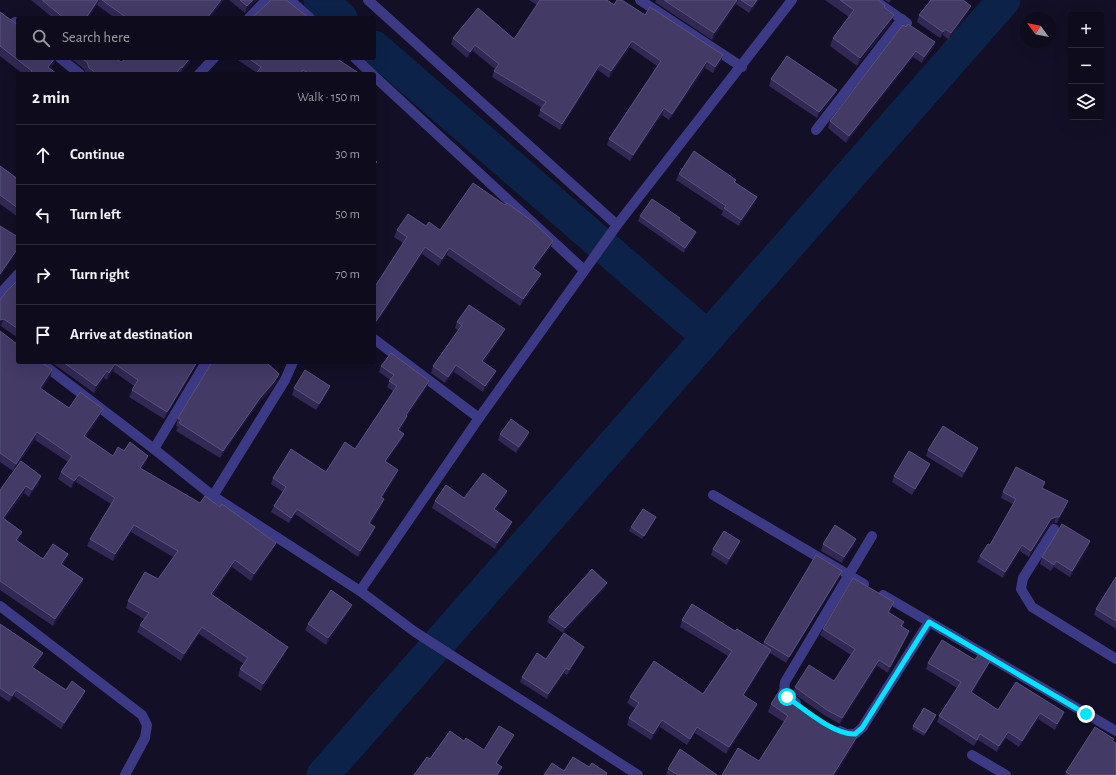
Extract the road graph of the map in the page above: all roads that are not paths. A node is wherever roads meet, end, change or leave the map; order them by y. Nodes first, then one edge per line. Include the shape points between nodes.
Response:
1 (266, 0) edge
2 (290, 0) edge
3 (368, 0) edge
4 (640, 0) edge
5 (792, 0) edge
6 (874, 0) edge
7 (251, 16) edge
8 (308, 16) edge
9 (902, 19) junction
10 (918, 31) edge
11 (62, 60) edge
12 (212, 60) edge
13 (357, 60) edge
14 (742, 67) junction
15 (78, 72) edge
16 (201, 72) edge
17 (370, 72) edge
18 (376, 78) edge
19 (816, 130) dead end
20 (617, 225) junction
21 (586, 268) junction
22 (16, 276) edge
23 (0, 294) edge
24 (376, 341) edge
25 (43, 364) edge
26 (205, 364) edge
27 (292, 364) edge
28 (479, 418) junction
29 (154, 449) junction
30 (713, 495) dead end
31 (213, 496) junction
32 (1054, 529) dead end
33 (872, 536) dead end
34 (848, 575) junction
35 (360, 591) junction
36 (0, 606) edge
37 (929, 622) junction
38 (1116, 659) edge
39 (804, 709) edge
40 (834, 728) edge
41 (1116, 731) edge
42 (972, 755) dead end
43 (125, 775) edge
44 (638, 775) edge
45 (1006, 775) edge

1 - 7 street
2 - 8 street
3 - 20 street
4 - 14 street
5 - 14 street
6 - 9 street
9 - 10 street
9 - 19 street
11 - 15 street
12 - 16 street
13 - 17 street
14 - 20 street
18 - 21 street
20 - 21 street
21 - 28 street
22 - 23 street
24 - 28 street
25 - 29 street
26 - 29 street
27 - 31 street via 285,380
28 - 35 street
29 - 31 street
30 - 34 street
31 - 35 street
32 - 38 street via 1023,578 1021,589 1032,606
33 - 34 street
34 - 37 street
34 - 39 street via 785,682 784,690 787,697
35 - 44 street via 415,632
36 - 43 street via 142,715 147,725 145,738
37 - 40 street via 862,728 855,734 846,734
37 - 41 street
42 - 45 street

